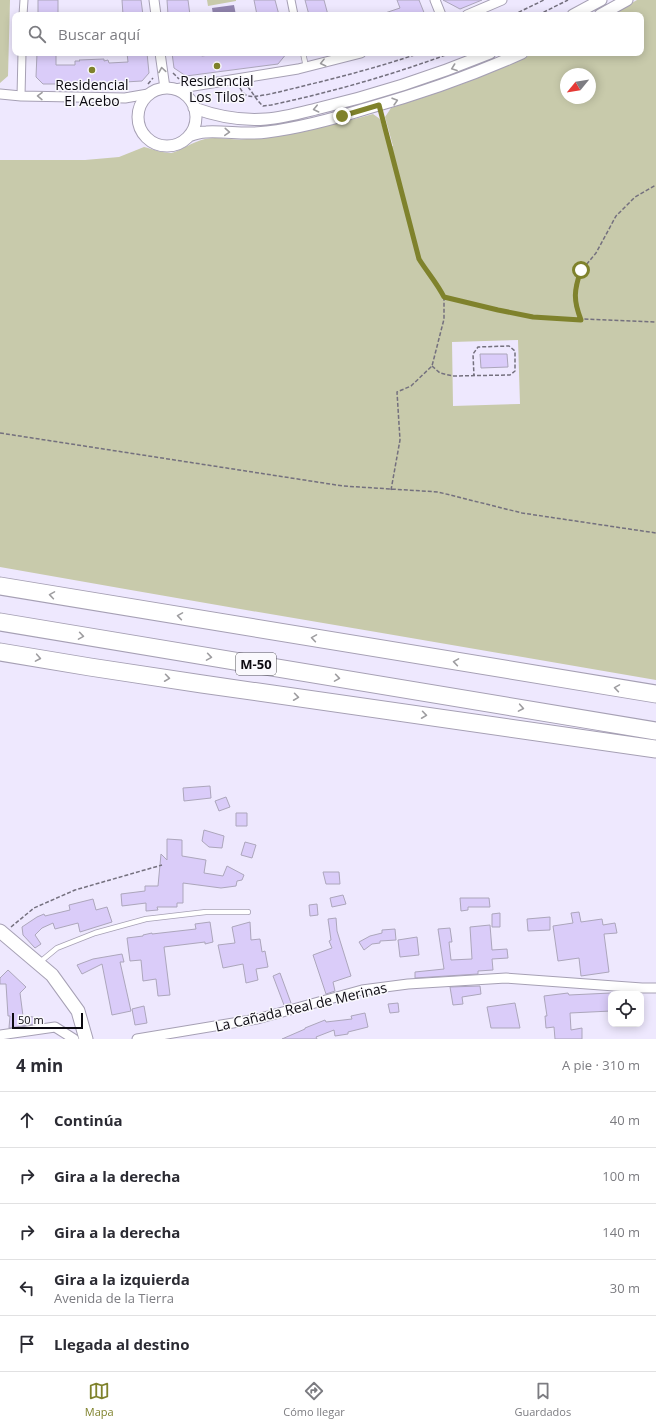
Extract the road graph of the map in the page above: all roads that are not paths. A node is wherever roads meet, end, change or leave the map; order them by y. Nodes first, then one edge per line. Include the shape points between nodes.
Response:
1 (24, 0) edge
2 (154, 0) edge
3 (290, 0) edge
4 (435, 0) edge
5 (502, 0) edge
6 (601, 0) edge
7 (627, 0) edge
8 (23, 12) edge
9 (156, 12) edge
10 (293, 12) edge
11 (440, 12) edge
12 (474, 12) edge
13 (579, 12) edge
14 (605, 12) edge
15 (22, 56) edge
16 (161, 56) edge
17 (304, 56) edge
18 (349, 56) edge
19 (482, 56) edge
20 (515, 56) edge
21 (306, 67) junction
22 (170, 88) junction
23 (0, 94) edge
24 (148, 94) junction
25 (21, 96) junction
26 (194, 108) junction
27 (189, 136) junction
28 (0, 586) edge
29 (0, 622) edge
30 (0, 652) edge
31 (656, 694) edge
32 (656, 731) edge
33 (656, 749) edge
34 (248, 912) dead end
35 (1, 932) edge
36 (38, 963) junction
37 (656, 988) edge
38 (0, 1035) edge
39 (74, 1039) edge
40 (86, 1039) edge
41 (138, 1039) edge

1 - 8 street
2 - 9 street
3 - 10 street
4 - 11 street
5 - 12 street
6 - 13 street
7 - 14 street
15 - 25 street
22 -> 16 street
17 - 21 lane
18 -> 21 street
19 -> 26 street via 376,94 273,118 245,119 221,116
27 -> 20 street via 204,132 267,132 327,120 406,98
21 - 22 street
22 - 24 street
22 - 26 street via 183,93
23 - 25 street
24 -> 25 street via 125,98
24 - 27 street via 139,109 138,118 145,136 152,142 168,146
26 - 27 street via 195,122
31 -> 28 highway, M-50
29 -> 32 highway, M-50
30 -> 33 highway via 202,684
34 - 36 lane via 206,912 146,919 58,948
35 - 36 main road
36 - 40 main road via 52,975 78,1011
37 - 41 street, La Cañada Real de Merinas via 506,978 408,984 362,990 257,1019
38 - 39 street via 54,1027

